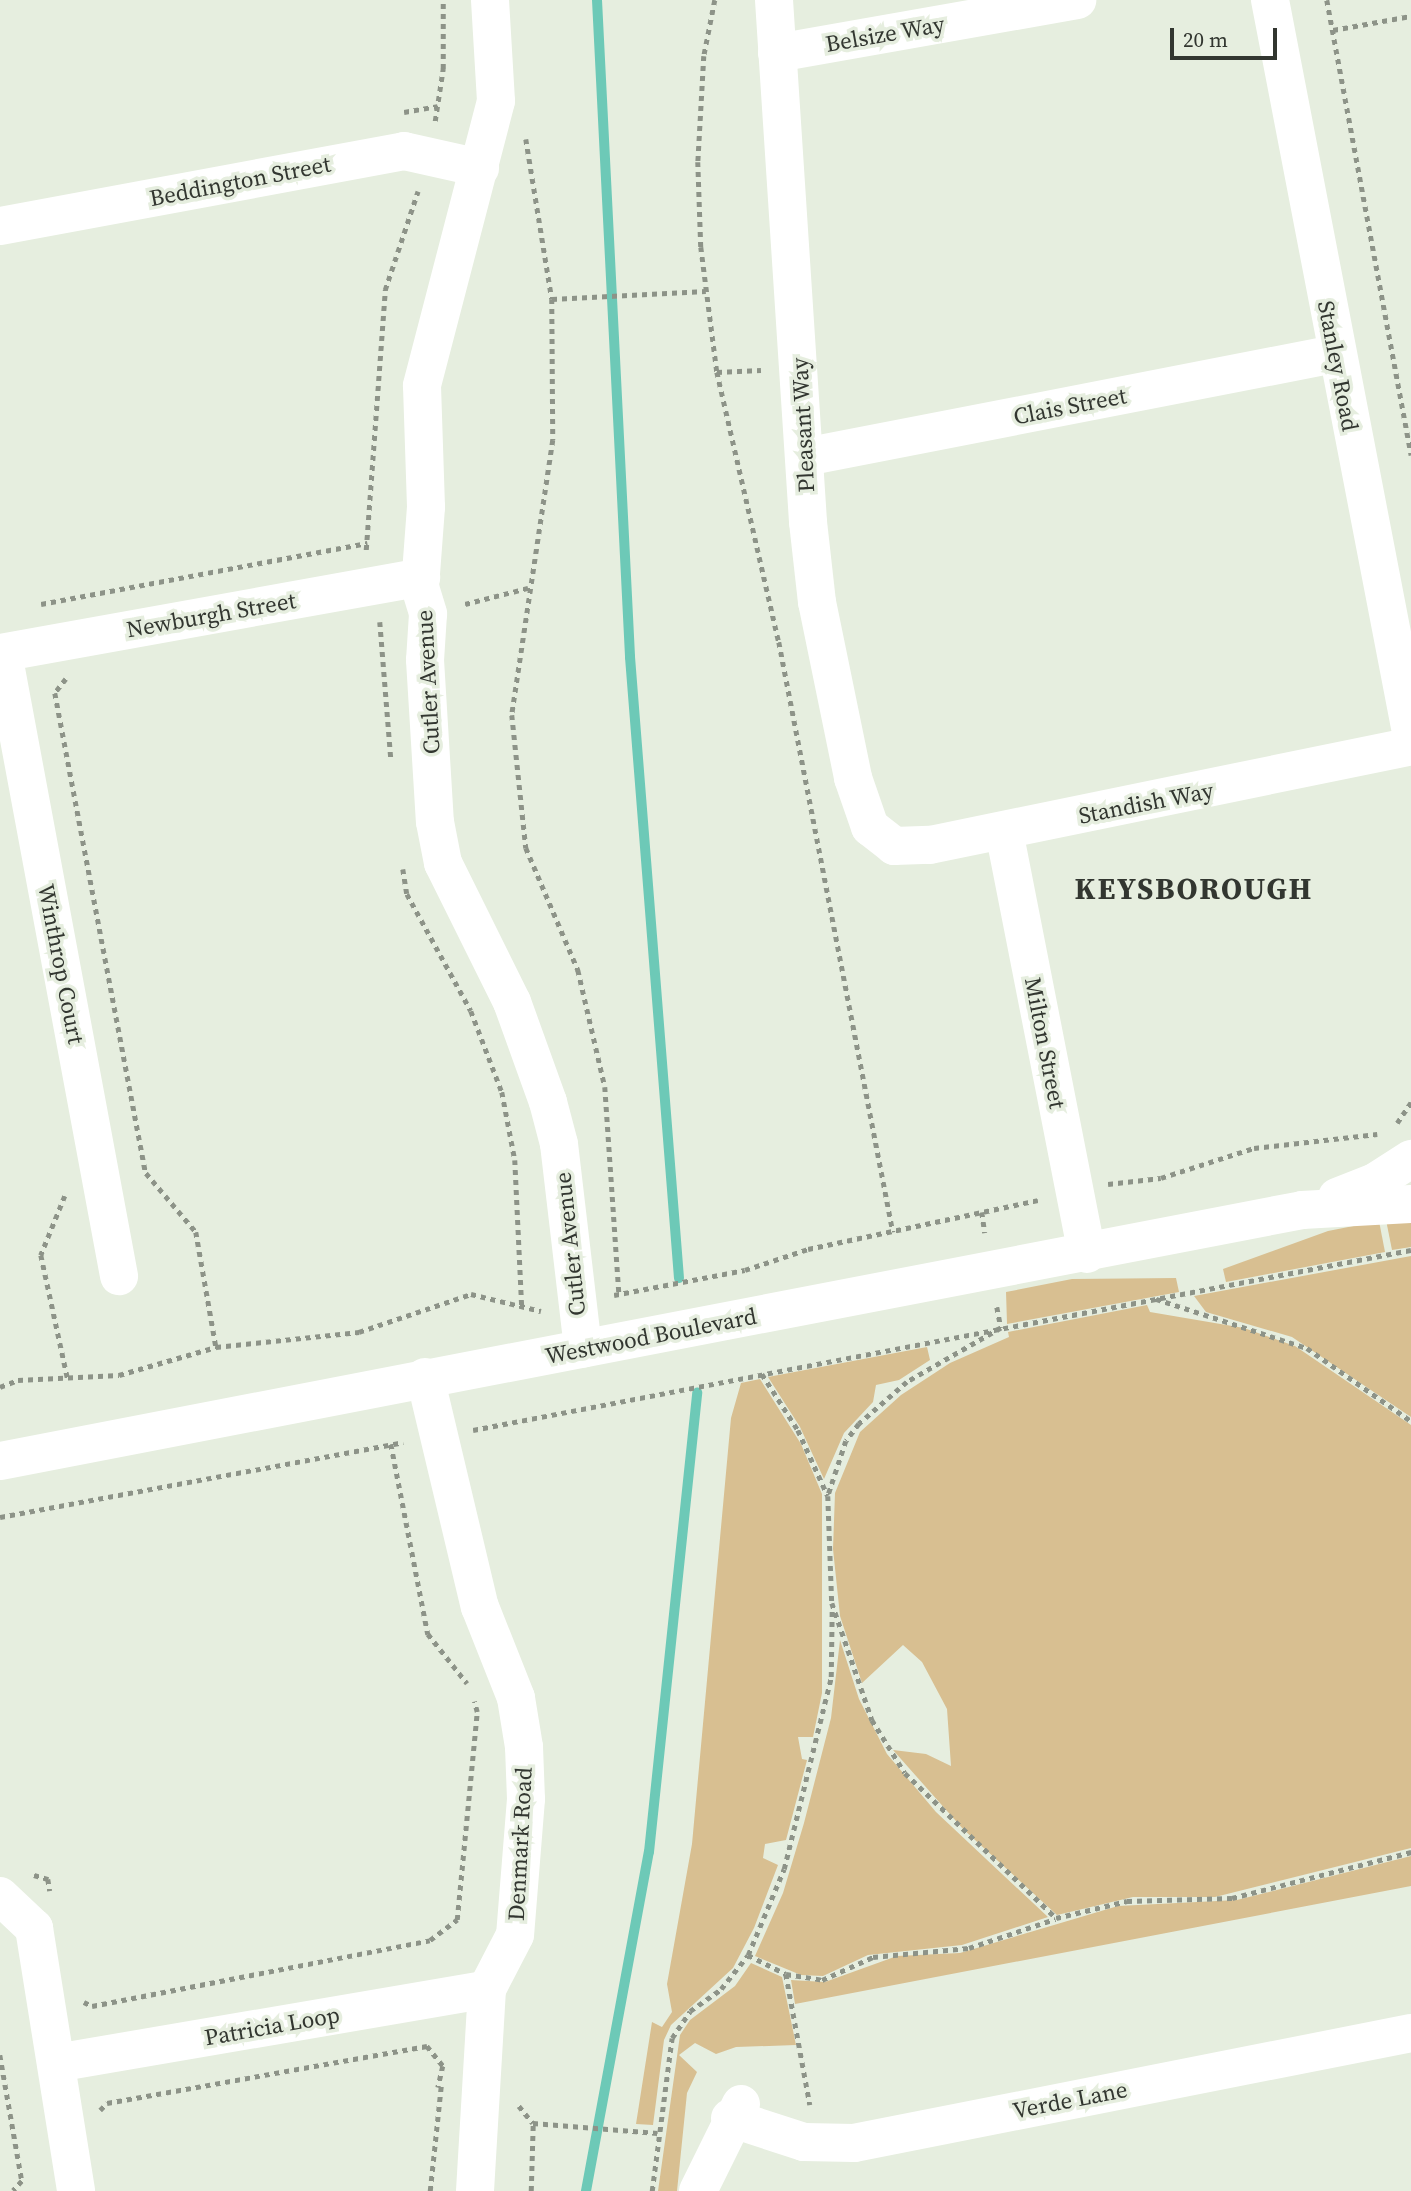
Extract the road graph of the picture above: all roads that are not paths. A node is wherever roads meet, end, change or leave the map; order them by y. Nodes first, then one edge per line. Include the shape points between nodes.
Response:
1 (490, 0) edge
2 (774, 0) edge
3 (1077, 0) edge
4 (1270, 0) edge
5 (777, 53) junction
6 (480, 168) junction
7 (0, 226) edge
8 (1335, 354) junction
9 (805, 457) junction
10 (421, 576) junction
11 (1, 653) edge
12 (1411, 732) edge
13 (1411, 746) edge
14 (1004, 831) junction
15 (881, 838) joint
16 (1411, 1159) edge
17 (1411, 1204) edge
18 (1302, 1210) junction
19 (1087, 1254) junction
20 (119, 1276) dead end
21 (583, 1349) junction
22 (425, 1377) junction
23 (0, 1461) edge
24 (12, 1884) edge
25 (487, 1989) junction
26 (1411, 2033) edge
27 (56, 2063) junction
28 (75, 2191) edge
29 (475, 2191) edge
30 (698, 2191) edge

1 - 6 street, Cutler Avenue via 496,101
2 - 5 street, Pleasant Way
3 - 5 street, Belsize Way
4 - 8 street, Stanley Road
5 - 9 street, Pleasant Way
6 - 7 street, Beddington Street via 404,151
6 - 10 street, Cutler Avenue via 422,386 426,507
8 - 9 street, Clais Street
8 - 12 street, Stanley Road
9 - 15 street, Pleasant Way via 817,602 853,778 870,827
10 - 11 street, Newburgh Street via 373,609
10 - 21 street, Cutler Avenue via 428,614 432,776 443,863 512,1002 548,1102 559,1144
11 - 20 street, Winthrop Court
13 - 14 street, Standish Way
14 - 15 street, Standish Way via 913,847
14 - 19 street, Milton Street
16 - 18 street, Westwood Boulevard via 1375,1182
17 - 18 street, Westwood Boulevard
18 - 19 street, Westwood Boulevard
19 - 21 street, Westwood Boulevard
21 - 22 street, Westwood Boulevard
22 - 23 street, Westwood Boulevard
22 - 25 street, Denmark Road via 480,1607 516,1698 524,1747 526,1799 515,1935
24 - 27 street via 34,1928
25 - 27 street, Patricia Loop
25 - 29 street, Denmark Road
26 - 30 street, Verde Lane via 854,2143 804,2142 736,2111
27 - 28 street

